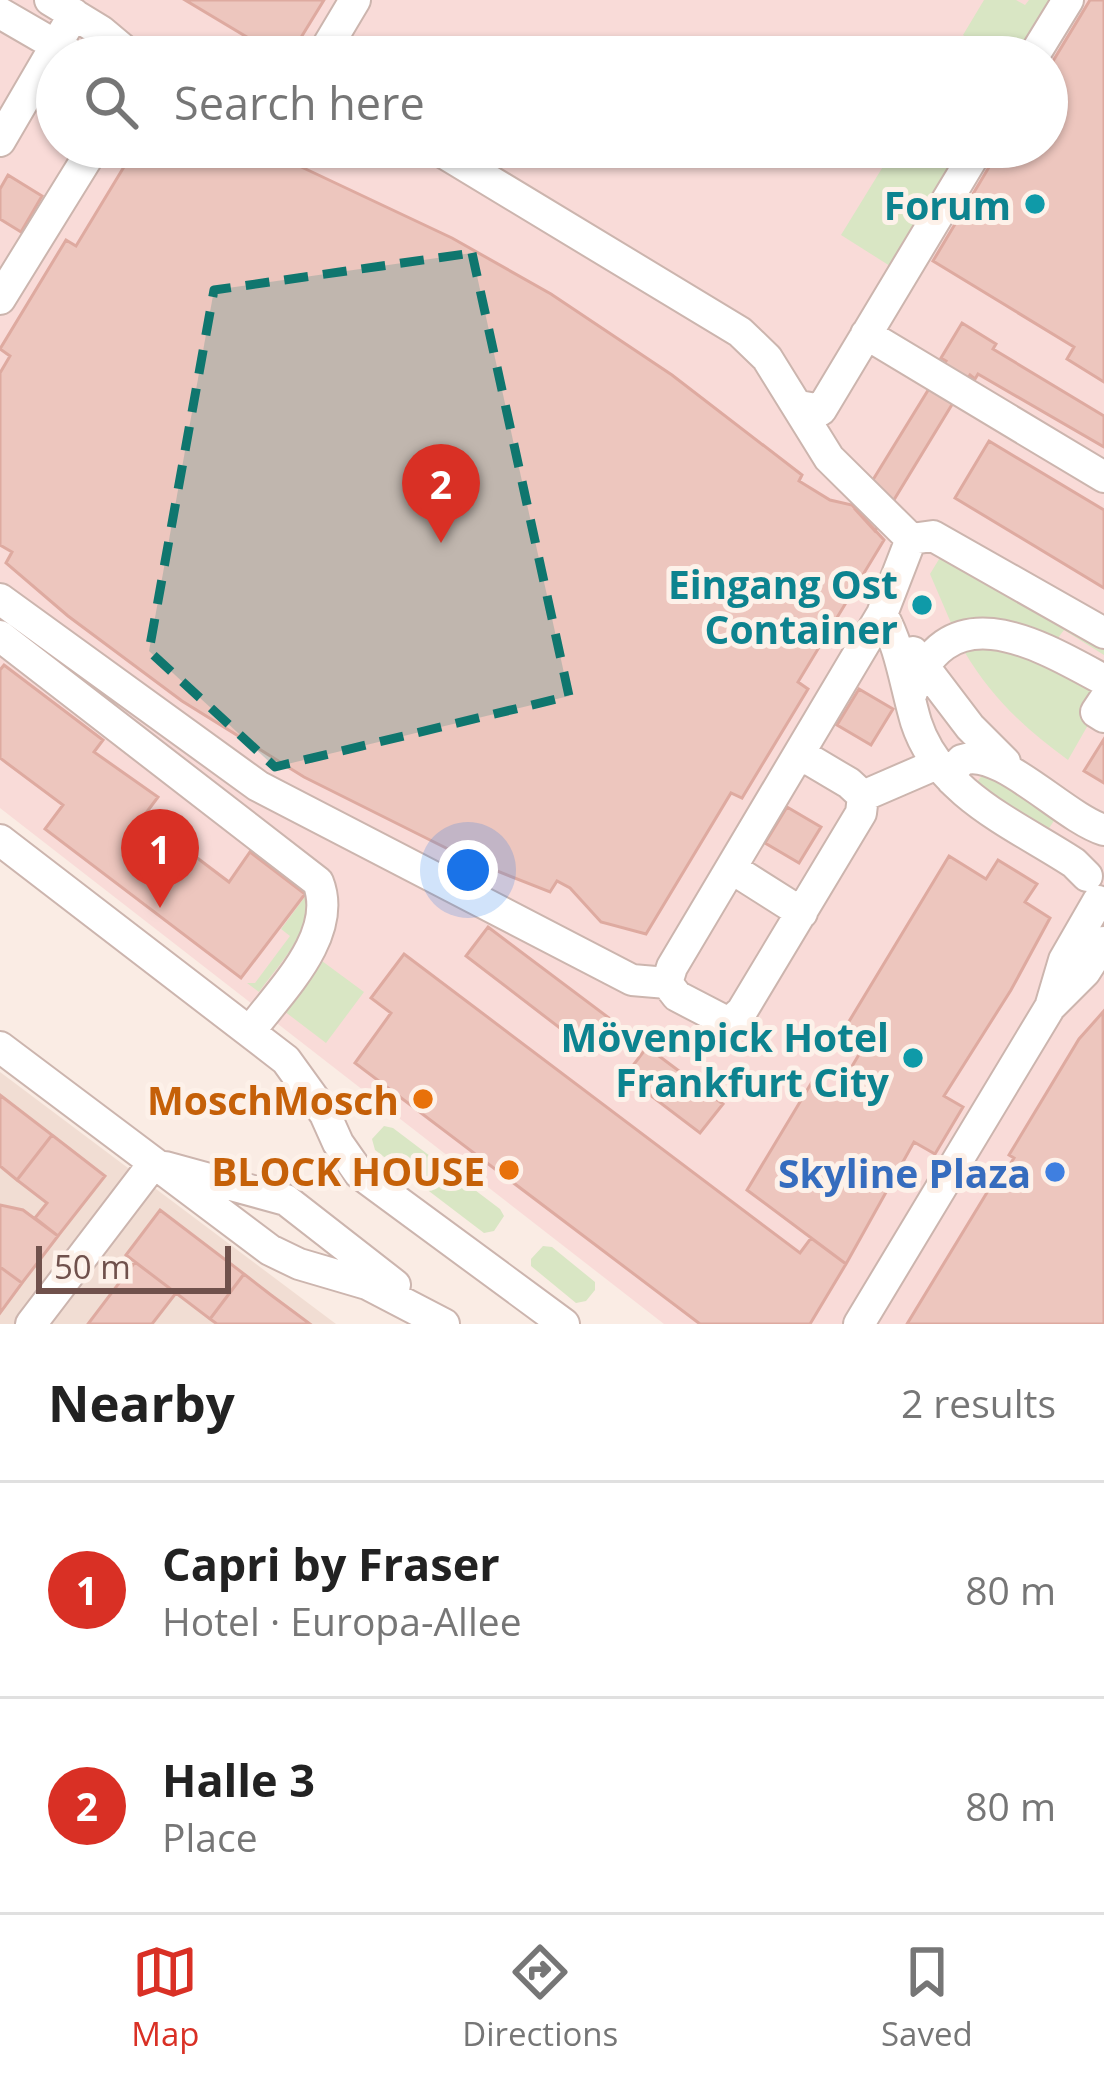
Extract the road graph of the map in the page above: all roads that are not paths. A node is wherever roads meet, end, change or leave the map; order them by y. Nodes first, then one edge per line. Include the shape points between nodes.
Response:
1 (355, 0) edge
2 (1067, 0) edge
3 (62, 7) edge
4 (0, 13) edge
5 (40, 36) edge
6 (103, 36) edge
7 (334, 36) edge
8 (1046, 36) edge
9 (36, 94) edge
10 (0, 142) edge
11 (81, 168) edge
12 (469, 168) edge
13 (966, 168) edge
14 (0, 299) edge
15 (866, 334) junction
16 (799, 406) junction
17 (1104, 477) edge
18 (911, 539) junction
19 (0, 599) edge
20 (889, 626) junction
21 (1104, 633) edge
22 (0, 636) edge
23 (924, 663) junction
24 (1104, 680) edge
25 (910, 698) junction
26 (1104, 700) edge
27 (1104, 717) edge
28 (800, 754) junction
29 (944, 772) junction
30 (1017, 776) junction
31 (863, 796) junction
32 (1104, 833) edge
33 (0, 840) edge
34 (731, 868) junction
35 (1096, 894) edge
36 (802, 913) junction
37 (1104, 942) edge
38 (667, 983) junction
39 (1050, 1007) junction
40 (251, 1030) junction
41 (0, 1046) edge
42 (153, 1164) junction
43 (31, 1324) edge
44 (445, 1324) edge
45 (564, 1324) edge
46 (859, 1324) edge

1 - 7 street
2 - 8 street
3 - 6 street
4 - 5 street
9 - 10 street
11 - 14 street
12 - 16 street via 740,332
13 - 15 street
15 - 16 street via 820,410
15 - 17 street
16 - 18 street via 829,458
18 - 20 street
18 - 21 street via 934,536
19 - 38 street via 258,785 632,980
20 - 23 street
20 - 25 street
20 - 28 street
22 - 40 street via 309,871 323,910 308,954
23 - 24 street via 952,640 987,633 1047,650
23 - 25 street
23 - 30 street
25 - 29 street
26 - 27 street via 1096,712
28 - 31 street
28 - 34 street
29 - 30 street via 970,757
29 - 31 street
29 - 35 street via 1074,863
30 - 32 street
31 - 36 street via 861,813
32 - 35 street via 1092,851
33 - 40 street
34 - 36 street
34 - 38 street
35 - 39 street
36 - 38 street via 729,1023
37 - 39 street
39 - 46 street
40 - 45 street via 307,1086 359,1173
41 - 42 street
42 - 43 street
42 - 44 street via 270,1250 367,1284
42 - 44 street via 286,1200

